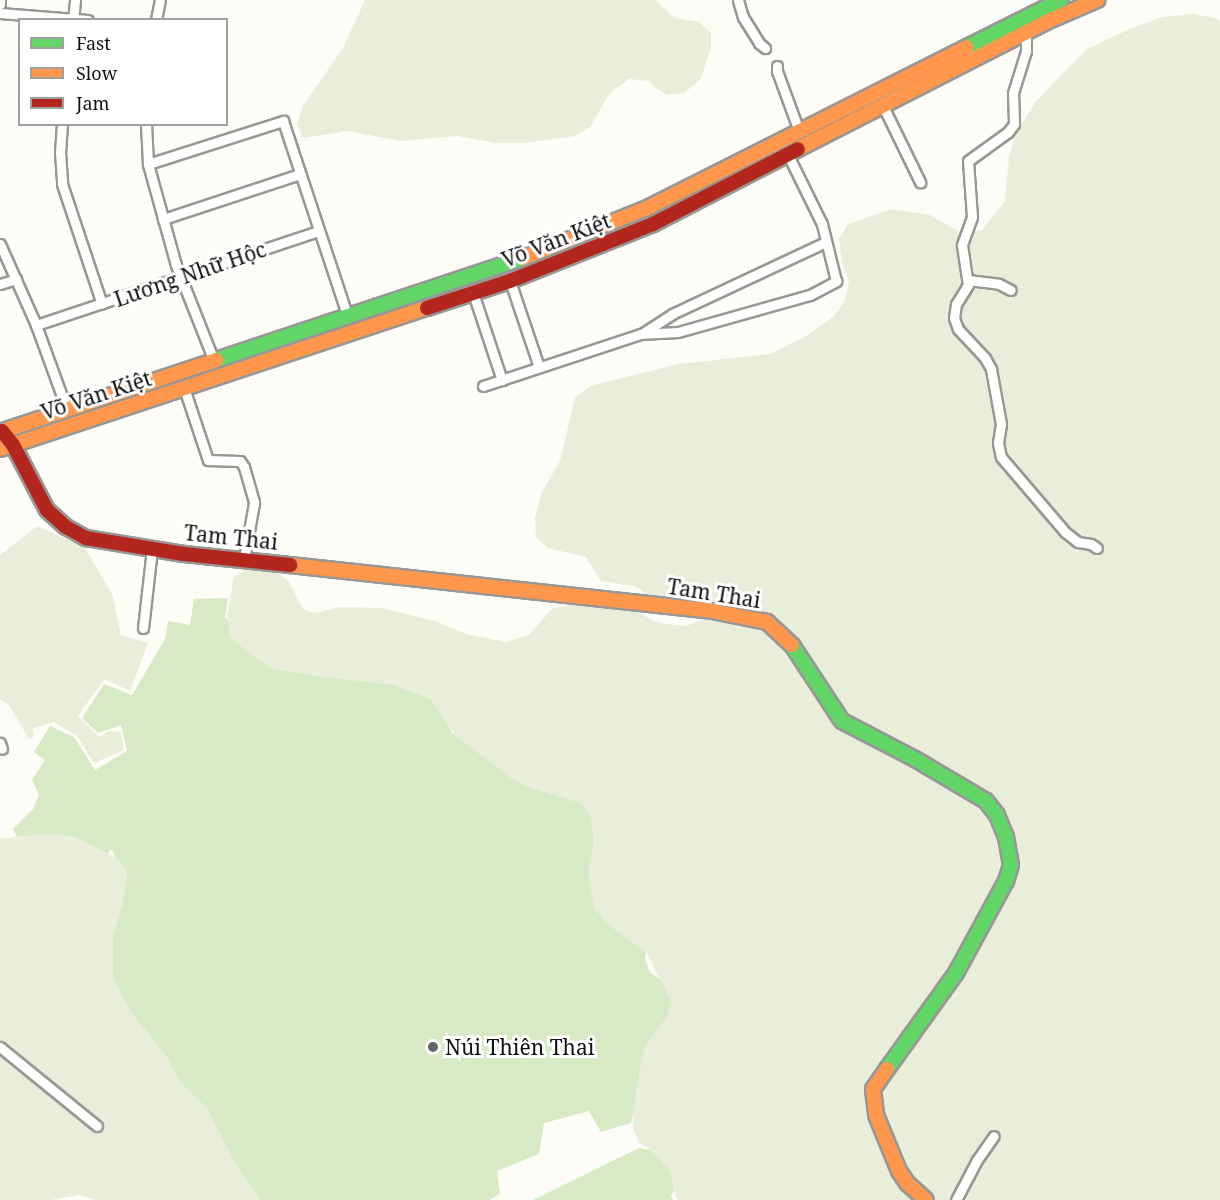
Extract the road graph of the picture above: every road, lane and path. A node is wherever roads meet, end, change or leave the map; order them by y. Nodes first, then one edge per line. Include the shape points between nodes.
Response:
1 (75, 0) edge
2 (160, 0) edge
3 (738, 0) edge
4 (1061, 0) edge
5 (1097, 0) edge
6 (1037, 5) edge
7 (0, 13) edge
8 (61, 18) edge
9 (73, 18) edge
10 (156, 18) edge
11 (1026, 33) junction
12 (765, 48) dead end
13 (777, 66) dead end
14 (883, 106) junction
15 (835, 113) junction
16 (62, 126) edge
17 (146, 126) edge
18 (842, 127) junction
19 (799, 131) junction
20 (788, 155) junction
21 (148, 164) junction
22 (300, 174) junction
23 (920, 182) dead end
24 (645, 209) junction
25 (163, 219) junction
26 (653, 224) junction
27 (318, 231) junction
28 (826, 242) junction
29 (0, 244) edge
30 (180, 277) junction
31 (16, 279) junction
32 (968, 280) junction
33 (510, 281) junction
34 (0, 284) edge
35 (1011, 290) dead end
36 (473, 293) junction
37 (102, 304) junction
38 (348, 317) junction
39 (36, 325) junction
40 (640, 334) junction
41 (214, 361) junction
42 (539, 368) junction
43 (502, 380) junction
44 (483, 386) dead end
45 (184, 388) junction
46 (67, 410) junction
47 (1, 431) edge
48 (6, 447) edge
49 (1097, 548) dead end
50 (153, 549) junction
51 (244, 560) junction
52 (143, 628) dead end
53 (0, 1047) edge
54 (98, 1126) dead end
55 (994, 1136) dead end
56 (926, 1200) edge
57 (957, 1200) edge

1 - 9 street
2 - 10 street
3 - 12 street via 742,16
4 - 6 main road, Võ Văn Kiệt
5 - 11 main road, Võ Văn Kiệt
6 - 15 main road, Võ Văn Kiệt
7 - 8 street
11 - 14 main road, Võ Văn Kiệt
11 - 32 street via 1026,51 1013,93 1014,124 968,161 972,217 962,245
13 - 19 street
14 - 18 main road, Võ Văn Kiệt
14 - 23 street
15 - 18 main road
15 - 19 main road, Võ Văn Kiệt
16 - 37 street, Lương Nhữ Hộc via 62,184
17 - 21 street
18 - 20 main road, Võ Văn Kiệt
19 - 24 main road, Võ Văn Kiệt
20 - 26 main road, Võ Văn Kiệt
20 - 28 street via 822,224
21 - 22 street via 283,121
21 - 25 street
22 - 25 street
22 - 27 street
24 - 26 main road
24 - 38 main road, Võ Văn Kiệt via 550,249
25 - 30 street
26 - 33 main road, Võ Văn Kiệt
27 - 30 street, Lương Nhữ Hộc
27 - 38 street
28 - 40 street via 672,314
28 - 40 street via 836,281 810,295 678,332
29 - 31 street
30 - 37 street, Lương Nhữ Hộc
30 - 41 street
31 - 34 street
31 - 39 street
32 - 35 street via 999,284
32 - 49 street via 956,304 955,325 991,369 1001,424 1000,457 1028,485 1060,528 1078,542
33 - 36 main road, Võ Văn Kiệt
33 - 42 street
36 - 43 street
36 - 45 main road, Võ Văn Kiệt
37 - 39 street
38 - 41 main road, Võ Văn Kiệt
39 - 46 street
40 - 42 street
41 - 46 main road, Võ Văn Kiệt
42 - 43 street
43 - 44 street
45 - 48 main road, Võ Văn Kiệt
45 - 51 street via 208,460 240,461 244,467 254,503
46 - 47 main road, Võ Văn Kiệt
47 - 48 main road, Tam Thai
48 - 50 main road, Tam Thai via 47,510 61,523 86,538
50 - 51 main road, Tam Thai
50 - 52 street
51 - 56 main road, Tam Thai via 707,610 767,622 793,646 842,721 986,801 1006,837 1011,865 1006,881 956,973 873,1089 876,1115 899,1171
53 - 54 street
55 - 57 street via 976,1160

